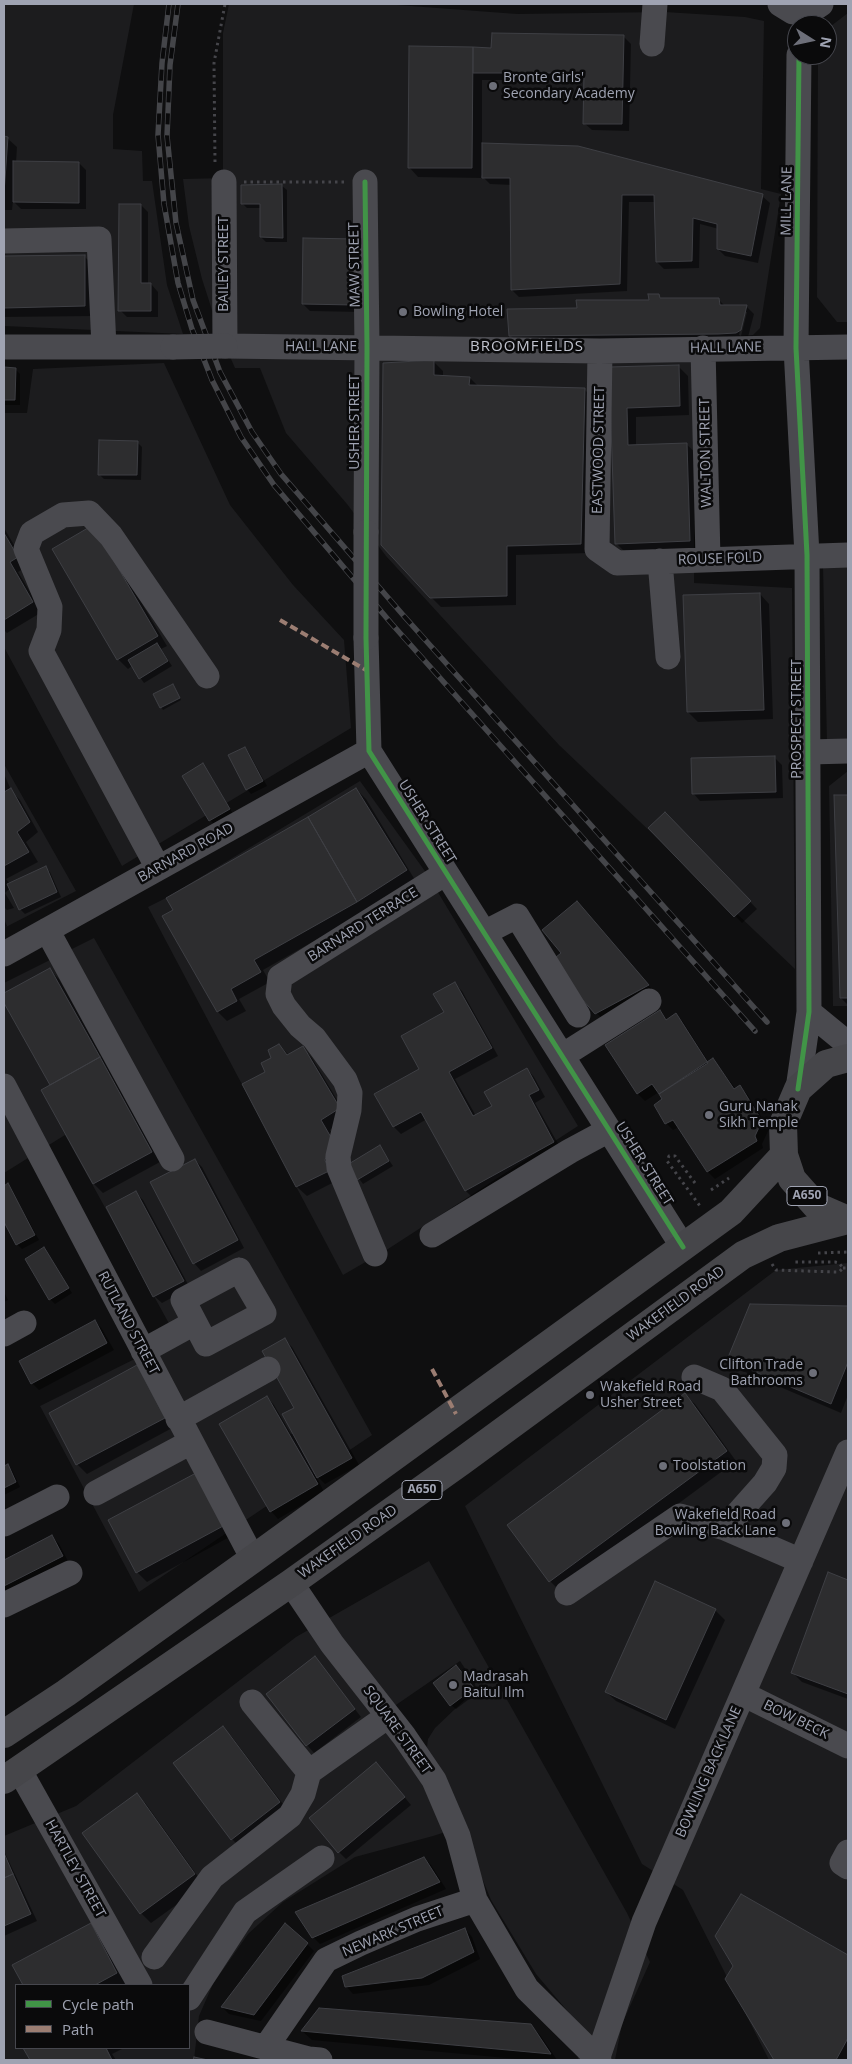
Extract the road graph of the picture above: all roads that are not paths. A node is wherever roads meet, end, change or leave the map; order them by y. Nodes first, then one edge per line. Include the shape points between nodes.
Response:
1 (655, 4) edge
2 (652, 44) dead end
3 (799, 65) edge
4 (224, 182) road end
5 (365, 182) road end
6 (4, 241) edge
7 (225, 346) junction
8 (4, 347) edge
9 (104, 347) junction
10 (367, 347) junction
11 (848, 347) edge
12 (703, 348) junction
13 (796, 348) junction
14 (600, 351) junction
15 (597, 549) joint
16 (807, 555) junction
17 (848, 555) edge
18 (708, 559) junction
19 (660, 561) junction
20 (668, 657) dead end
21 (206, 676) dead end
22 (369, 751) junction
23 (809, 752) junction
24 (848, 752) edge
25 (158, 868) junction
26 (446, 873) junction
27 (47, 930) junction
28 (484, 933) junction
29 (4, 954) edge
30 (649, 1001) dead end
31 (809, 1012) junction
32 (578, 1015) dead end
33 (848, 1044) edge
34 (562, 1056) junction
35 (848, 1058) edge
36 (4, 1086) edge
37 (798, 1089) junction
38 (609, 1130) junction
39 (784, 1155) junction
40 (172, 1159) dead end
41 (848, 1220) edge
42 (432, 1235) dead end
43 (683, 1247) junction
44 (375, 1254) dead end
45 (194, 1323) dead end
46 (143, 1351) junction
47 (268, 1369) dead end
48 (694, 1377) dead end
49 (178, 1419) junction
50 (191, 1442) junction
51 (848, 1452) edge
52 (841, 1482) edge
53 (96, 1493) dead end
54 (57, 1497) dead end
55 (4, 1524) edge
56 (725, 1528) junction
57 (253, 1560) junction
58 (802, 1561) junction
59 (70, 1573) dead end
60 (291, 1582) junction
61 (567, 1593) dead end
62 (4, 1605) edge
63 (743, 1694) junction
64 (252, 1702) dead end
65 (388, 1716) junction
66 (4, 1734) edge
67 (848, 1746) edge
68 (309, 1772) junction
69 (12, 1775) edge
70 (848, 1852) edge
71 (322, 1858) dead end
72 (848, 1867) edge
73 (475, 1900) junction
74 (154, 1957) dead end
75 (135, 1977) edge
76 (190, 1996) edge
77 (207, 2032) dead end
78 (266, 2047) junction
79 (312, 2060) edge
80 (598, 2060) edge

1 - 2 street
3 - 13 street, MILL LANE
4 - 7 street, BAILEY STREET
5 - 10 street, MAW STREET
6 - 9 street via 100,239
7 - 9 street, HALL LANE, bridge
7 - 10 street, HALL LANE
8 - 9 street, HALL LANE
10 - 14 street, HALL LANE
10 - 22 street, USHER STREET, bridge
11 - 13 street, HALL LANE
12 - 13 street, HALL LANE
12 - 14 street, HALL LANE
12 - 18 street, WALTON STREET
13 - 16 street, PROSPECT STREET
14 - 15 street, EASTWOOD STREET
15 - 19 street, ROUSE FOLD via 617,563
16 - 17 street, ROUSE FOLD
16 - 18 street, ROUSE FOLD
16 - 23 street, PROSPECT STREET
18 - 19 street, ROUSE FOLD
19 - 20 street
21 - 25 street via 111,536 89,513 63,515 32,533 26,549 50,607 48,630 41,651
22 - 25 street, BARNARD ROAD
22 - 26 street, USHER STREET
23 - 24 street
23 - 31 street, PROSPECT STREET
25 - 27 street, BARNARD ROAD
26 - 28 street, USHER STREET
26 - 44 street, BARNARD TERRACE via 280,977 278,994 284,1006 314,1038 345,1080 350,1093 338,1156 339,1168
27 - 29 street, BARNARD ROAD
27 - 40 street
28 - 32 street via 517,916
28 - 34 street, USHER STREET
30 - 34 street
31 - 33 street
31 - 37 street, PROSPECT STREET
34 - 38 street, USHER STREET
35 - 37 main road, A650 via 826,1064
36 - 46 street, RUTLAND STREET
37 - 39 main road, A650 via 783,1124
38 - 42 street
38 - 43 street, USHER STREET
39 - 41 main road, A650 via 792,1179 816,1206
39 - 43 main road via 732,1212
41 - 60 main road, WAKEFIELD ROAD / A650 via 779,1238 742,1255
43 - 57 main road
45 - 46 street
46 - 49 street, RUTLAND STREET
47 - 49 street
48 - 56 street via 722,1389 775,1455 774,1468 765,1484
49 - 50 street, RUTLAND STREET
50 - 53 street
50 - 57 street, RUTLAND STREET
51 - 52 street, BOWLING BACK LANE
52 - 58 street, BOWLING BACK LANE
54 - 55 street
56 - 58 street
56 - 61 street via 680,1516
57 - 66 main road
58 - 63 street, BOWLING BACK LANE
59 - 62 street
60 - 65 street, SQUARE STREET via 332,1644
60 - 69 main road, WAKEFIELD ROAD / A650
63 - 67 street, BOW BECK
63 - 80 street, BOWLING BACK LANE via 644,1922
64 - 68 street
65 - 68 street
65 - 73 street, SQUARE STREET via 434,1780 458,1836
68 - 74 street via 303,1794 290,1816 212,1877
69 - 75 street, HARTLEY STREET
70 - 72 street via 842,1863
71 - 76 street via 245,1912
73 - 78 street, NEWARK STREET via 417,1919 326,1960
73 - 80 street, SQUARE STREET via 527,1989
77 - 78 street
78 - 79 street

